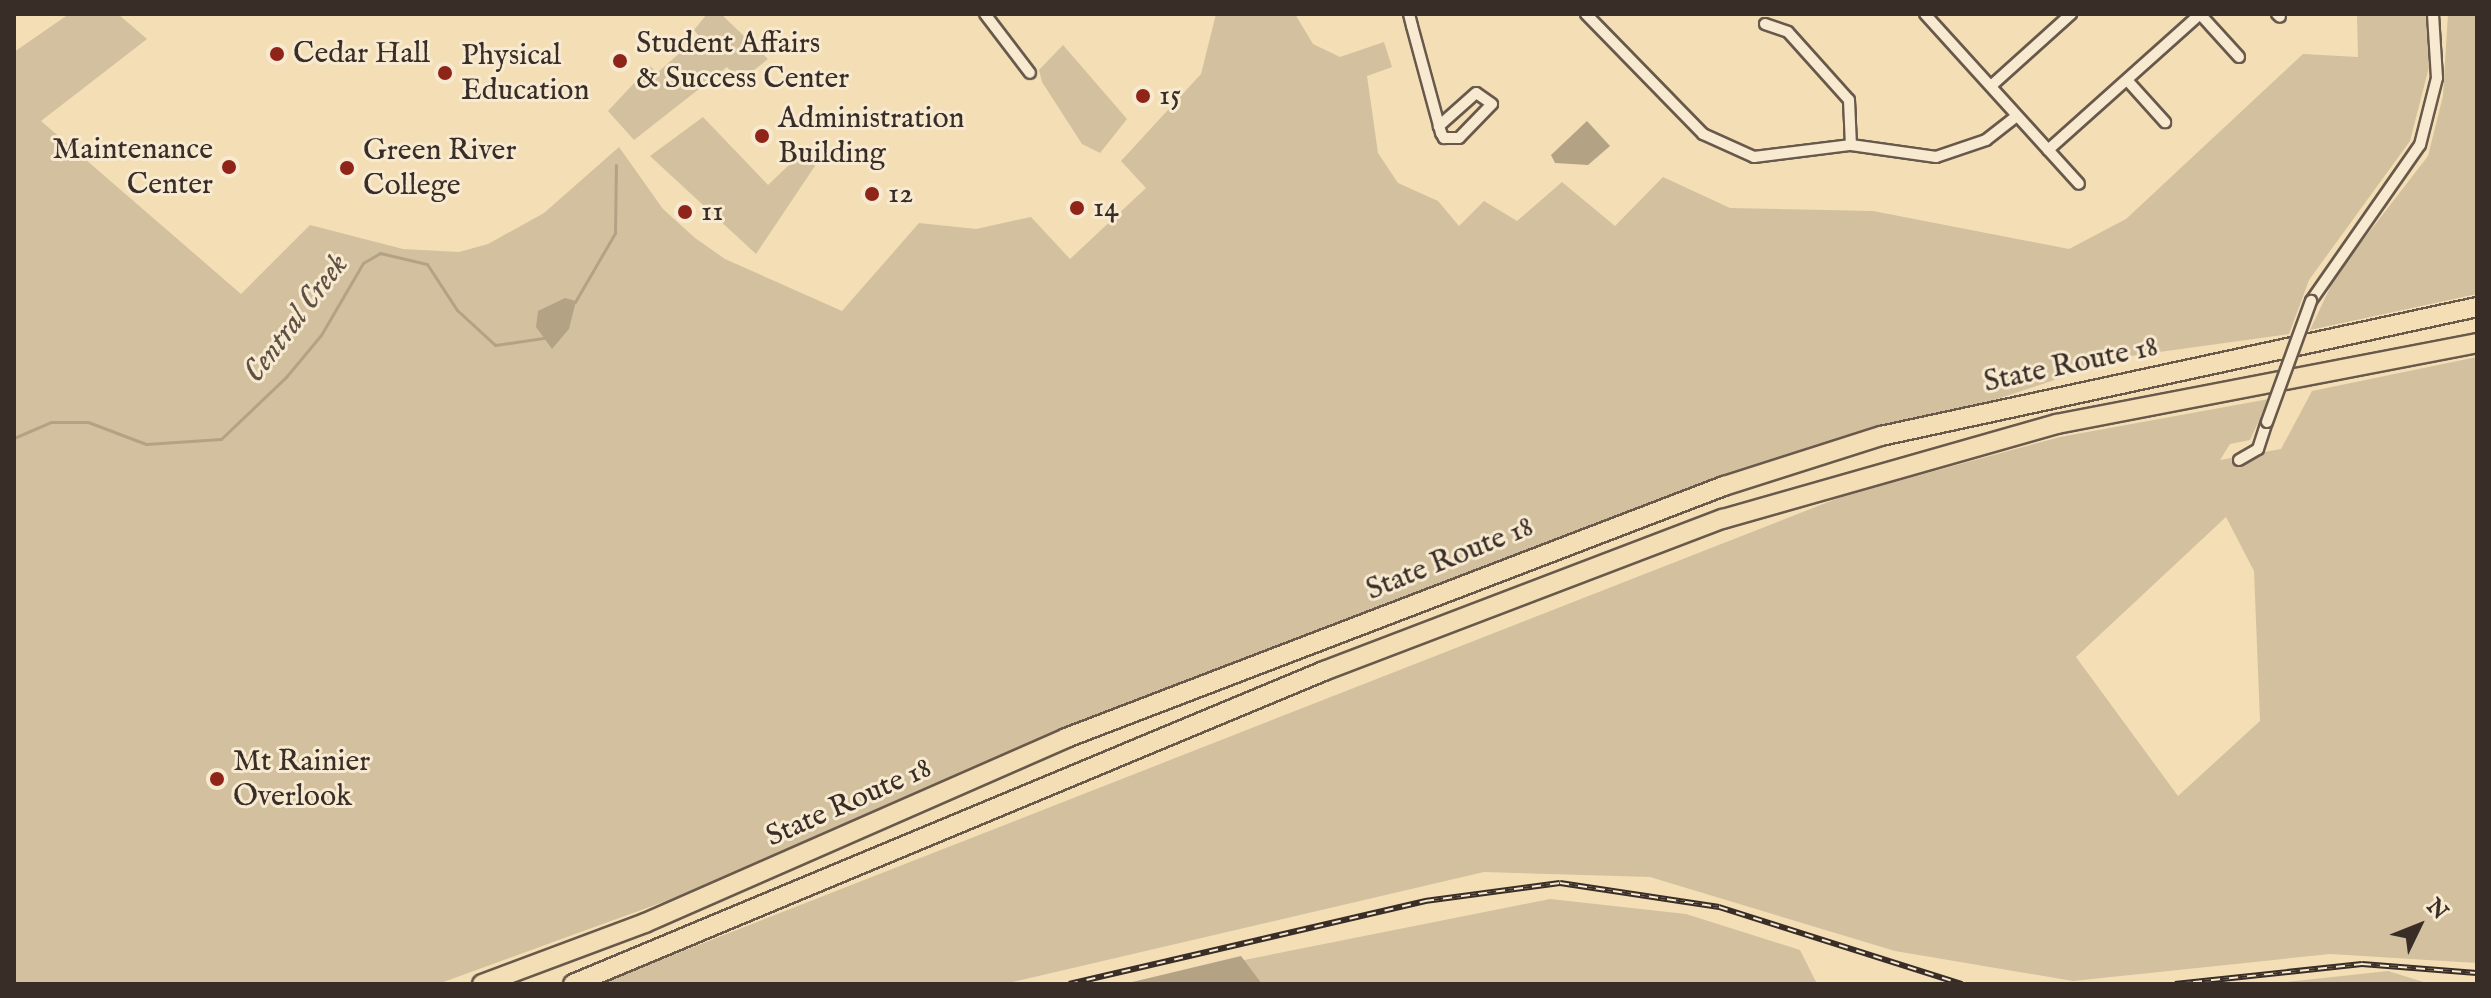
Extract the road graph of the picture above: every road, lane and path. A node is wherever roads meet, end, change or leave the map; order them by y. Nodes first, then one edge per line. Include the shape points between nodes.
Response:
1 (985, 14) edge
2 (1409, 14) edge
3 (1586, 14) edge
4 (2071, 14) edge
5 (2200, 14) edge
6 (2433, 14) edge
7 (1931, 16) edge
8 (1765, 24) dead end
9 (2239, 57) dead end
10 (1030, 73) dead end
11 (2127, 80) junction
12 (1991, 86) junction
13 (2017, 116) junction
14 (2165, 122) dead end
15 (1439, 126) junction
16 (1851, 145) junction
17 (2048, 150) junction
18 (2079, 184) dead end
19 (2477, 307) edge
20 (2477, 343) edge
21 (2239, 460) dead end
22 (482, 984) edge
23 (573, 984) edge

1 - 10 street
2 - 15 street
3 - 16 street via 1716,144 1771,157
4 - 12 street
5 - 9 street
5 - 11 street
6 - 21 street, bridge via 2437,78 2420,145 2311,301 2258,449
7 - 12 street
8 - 16 street via 1788,32 1849,100
11 - 14 street
11 - 17 street
12 - 13 street
13 - 16 street via 1958,151 1920,157
13 - 17 street
15 - 15 street via 1444,138 1459,138 1490,109 1489,95 1476,93
17 - 18 street
19 - 22 highway, State Route 18 via 1881,436 1724,486 1066,738 645,923
20 - 23 highway, State Route 18 via 2057,424 1737,514 1324,671

